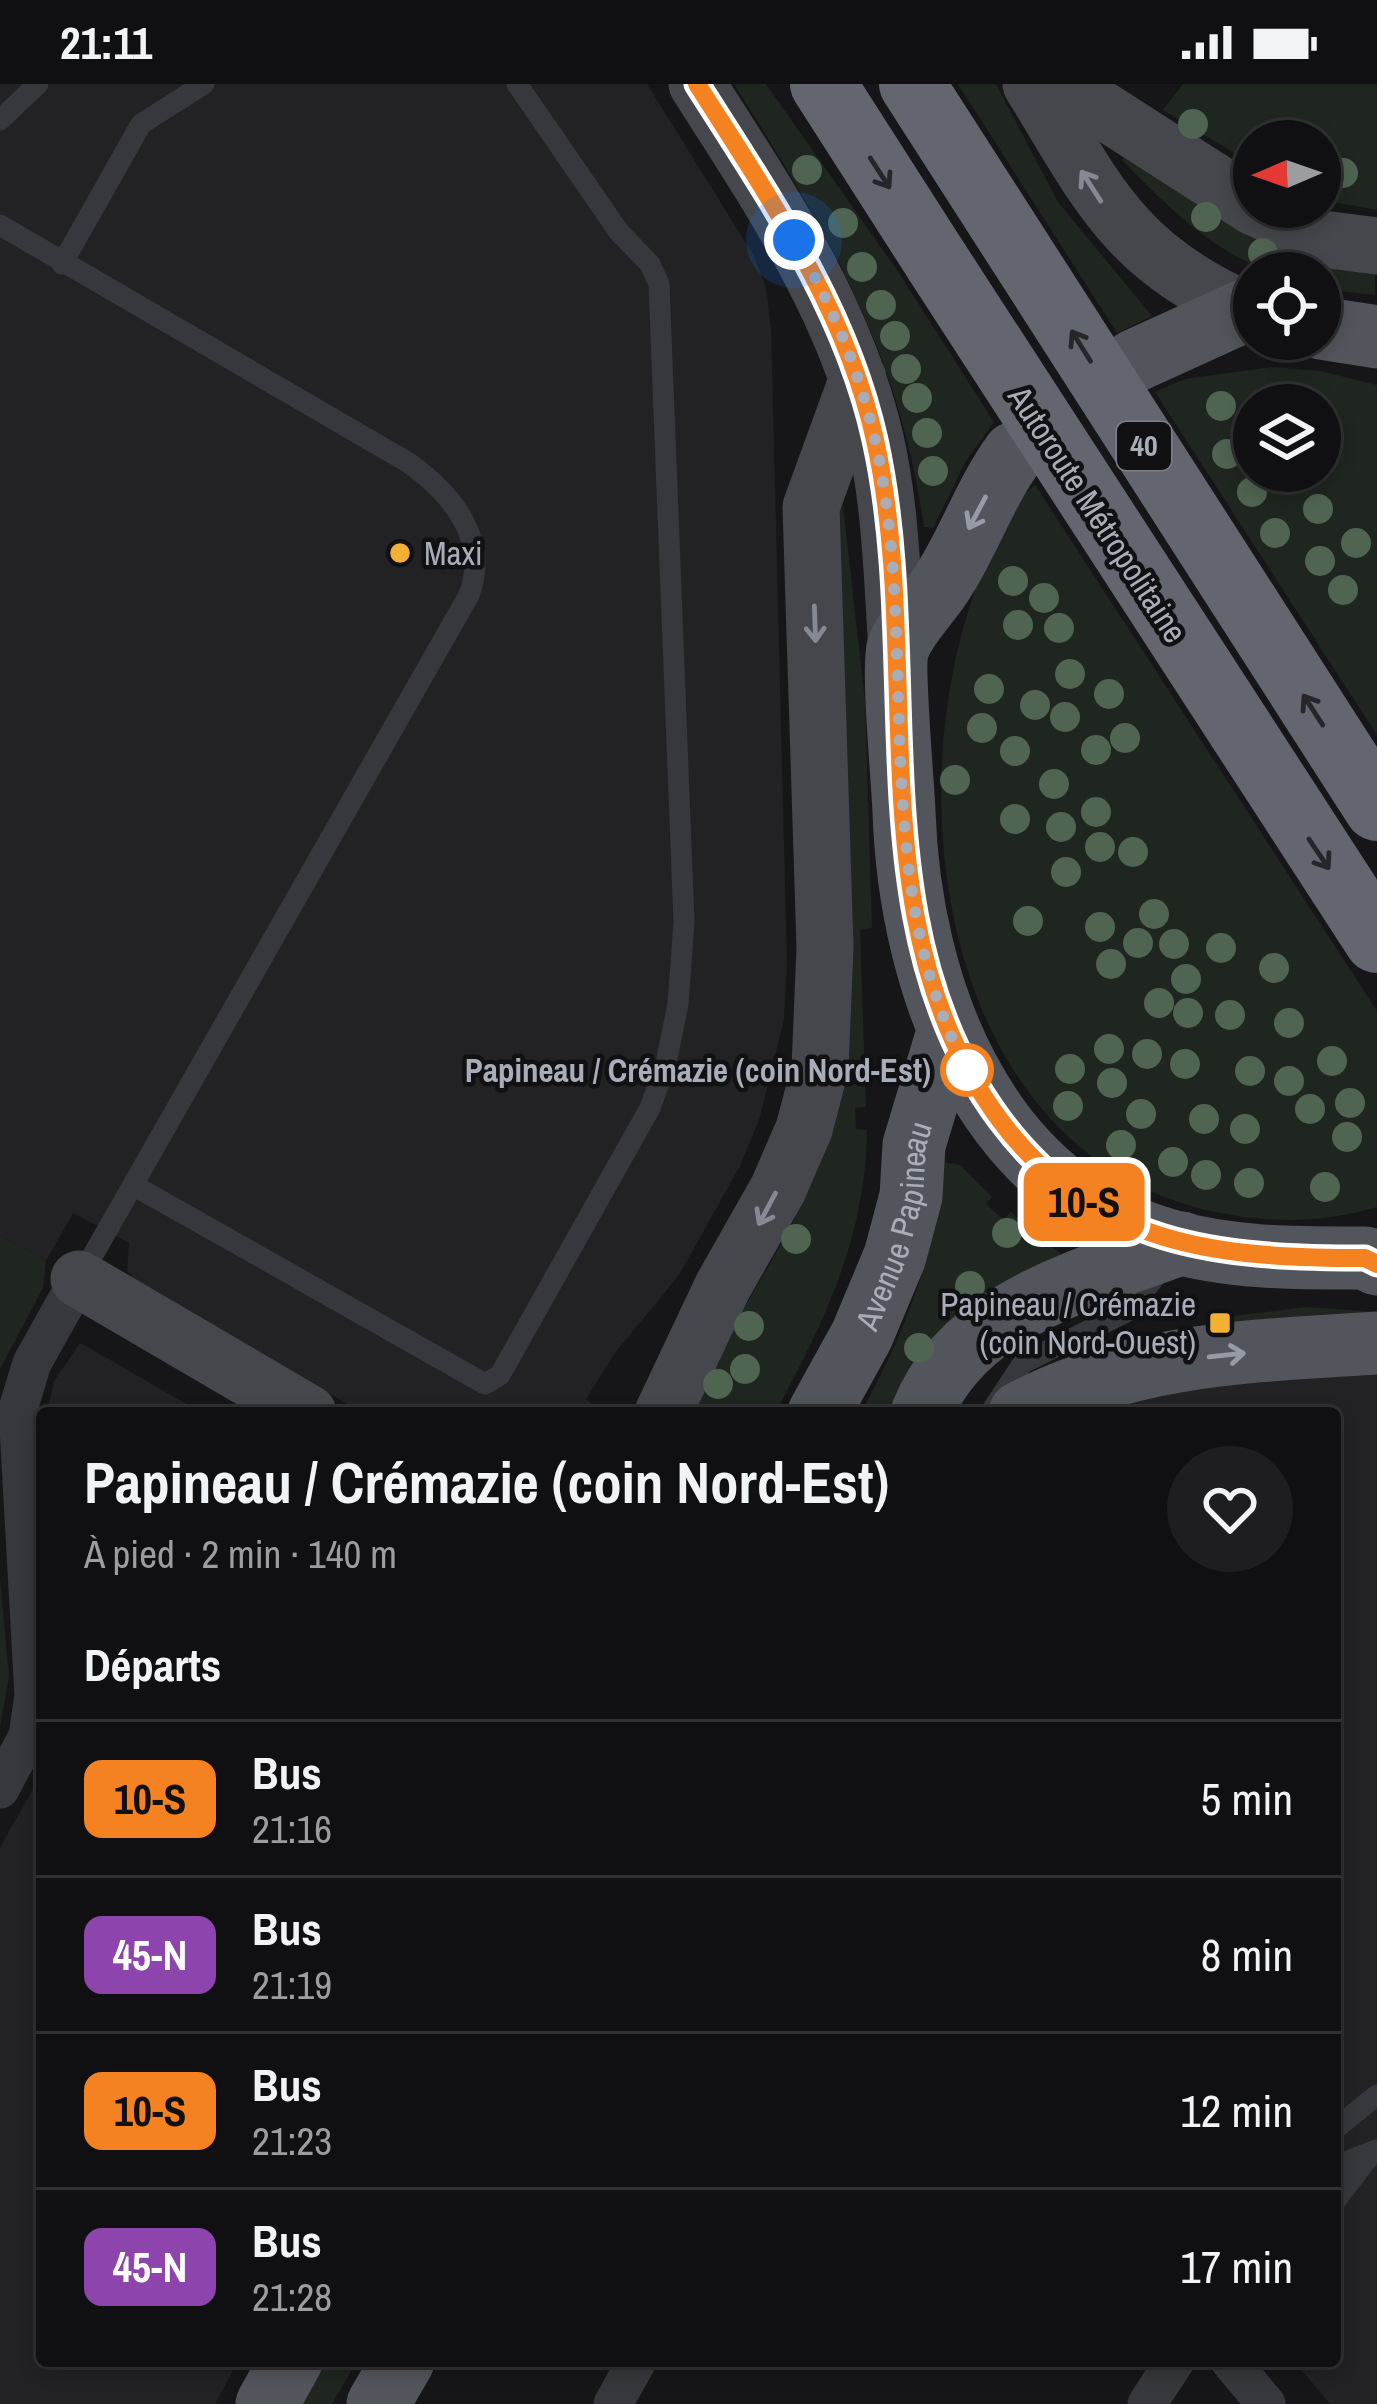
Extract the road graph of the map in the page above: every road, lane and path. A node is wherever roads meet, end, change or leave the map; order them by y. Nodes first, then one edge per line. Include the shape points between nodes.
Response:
1 (15, 84) edge
2 (38, 84) edge
3 (204, 84) edge
4 (517, 84) edge
5 (697, 84) edge
6 (823, 84) edge
7 (912, 84) edge
8 (1036, 92) edge
9 (1117, 97) edge
10 (0, 120) edge
11 (1233, 190) edge
12 (0, 225) edge
13 (1299, 228) edge
14 (1377, 246) edge
15 (62, 264) junction
16 (1233, 303) edge
17 (1233, 318) edge
18 (1341, 331) edge
19 (1377, 337) edge
20 (1134, 361) dead end
21 (858, 378) junction
22 (1014, 453) dead end
23 (898, 649) junction
24 (1377, 808) edge
25 (1377, 940) edge
26 (948, 1032) junction
27 (133, 1185) junction
28 (1182, 1244) junction
29 (1373, 1258) edge
30 (80, 1279) junction
31 (723, 1286) junction
32 (1377, 1343) edge
33 (298, 1407) edge
34 (632, 1407) edge
35 (666, 1407) edge
36 (822, 1407) edge
37 (926, 1407) edge
38 (995, 1407) edge
39 (1033, 1407) edge
40 (0, 1789) edge
41 (1377, 2095) edge
42 (1341, 2124) edge
43 (1374, 2151) edge
44 (1341, 2164) edge
45 (1341, 2196) edge
46 (288, 2367) edge
47 (400, 2367) edge
48 (635, 2367) edge
49 (1171, 2367) edge
50 (1236, 2367) edge
51 (267, 2404) edge
52 (378, 2404) edge
53 (613, 2404) edge
54 (1147, 2404) edge
55 (1266, 2404) edge

1 - 10 lane
2 - 10 lane
3 - 15 lane via 141,124
4 - 27 lane via 658,284 685,934 660,1086 500,1375 485,1384
5 - 21 main road via 814,274
6 -> 25 highway, Autoroute Métropolitaine / 40, bridge
24 -> 7 highway, 40, bridge
8 - 9 main road
16 -> 8 main road via 1129,234 1089,185
9 - 11 main road
12 - 15 lane
13 - 14 main road
15 - 27 lane via 409,463 455,502 474,558 469,595
17 - 20 main road
18 - 19 main road
21 - 23 main road via 882,473
21 -> 31 main road via 811,507 825,946 820,1068 785,1174
22 -> 23 main road
23 - 26 main road via 912,897
26 - 28 main road via 988,1104 1061,1186 1127,1225
26 - 36 main road, Avenue Papineau via 914,1145 895,1256
27 - 30 lane
28 - 29 main road via 1248,1255
28 - 37 main road via 996,1323 957,1359
28 - 38 lane via 1128,1311 1023,1363
30 - 33 main road
30 - 40 street via 32,1363 17,1409 34,1696 28,1736
31 - 34 main road
31 - 35 main road
39 -> 32 main road via 1157,1362
41 - 42 lane
43 - 44 lane
43 - 45 lane
46 - 51 main road
47 - 52 main road
48 - 53 street
49 - 54 street
50 - 55 street

